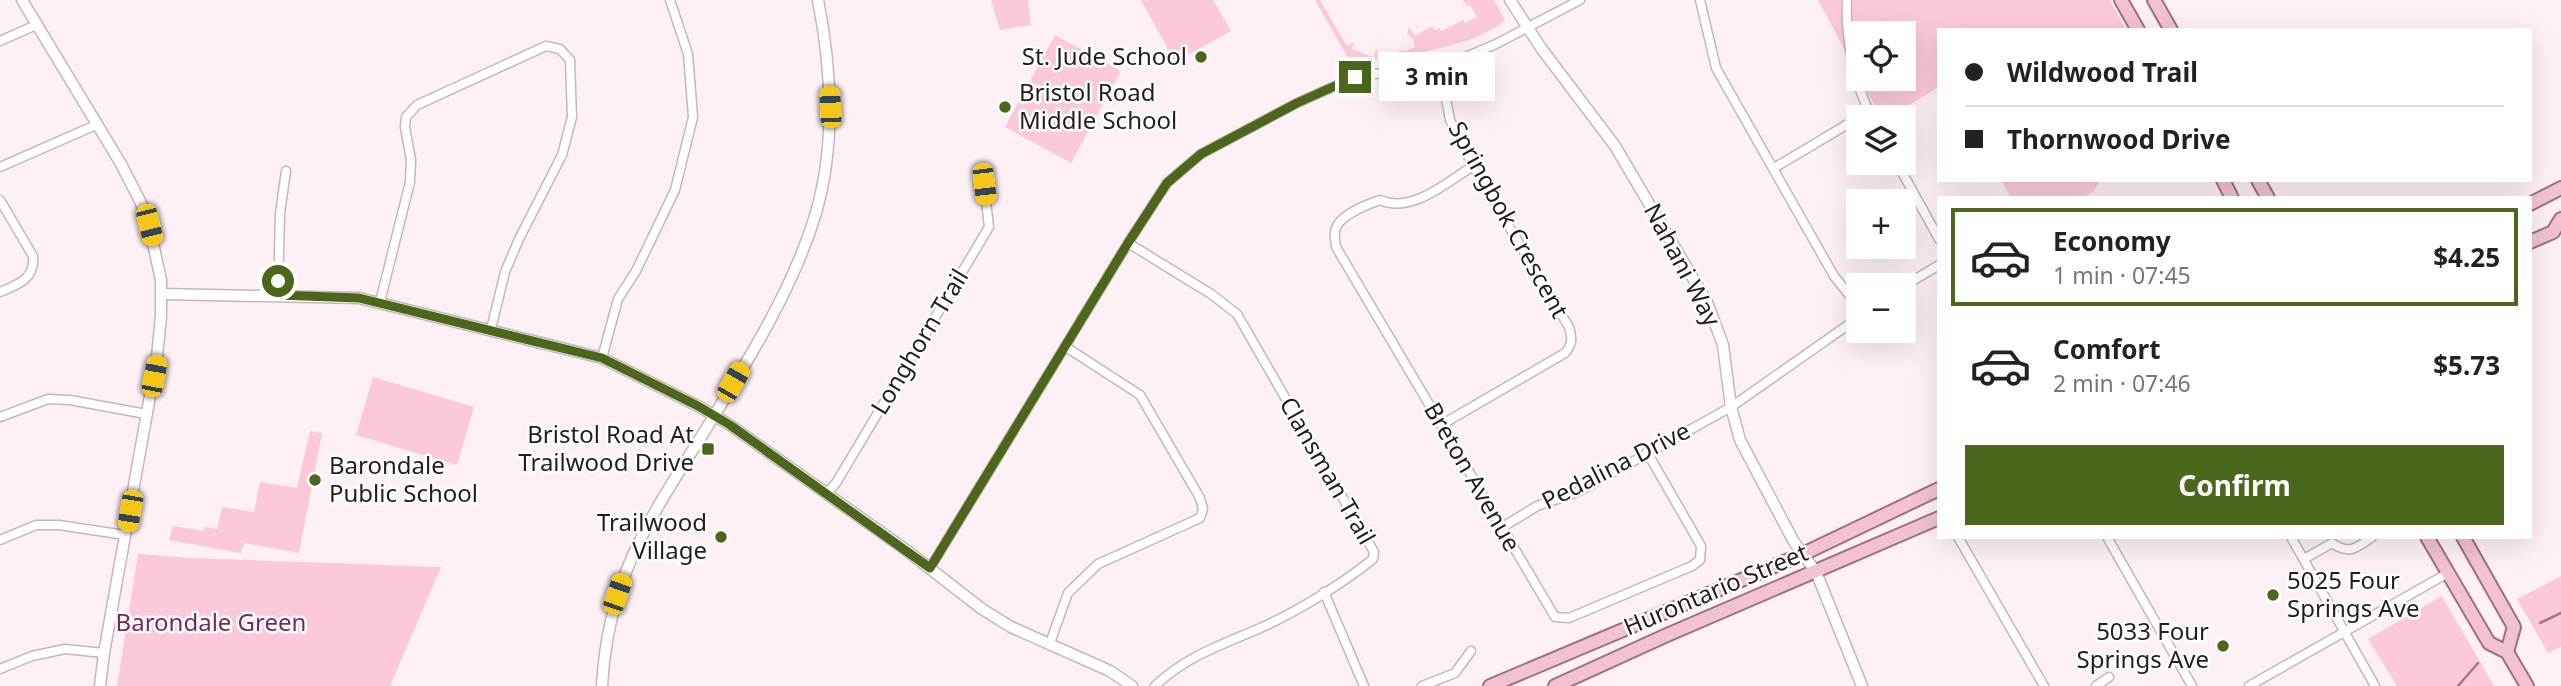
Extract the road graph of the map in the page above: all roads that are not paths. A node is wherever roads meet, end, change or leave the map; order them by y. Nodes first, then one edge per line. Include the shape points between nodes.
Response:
1 (22, 0) edge
2 (670, 0) edge
3 (818, 0) edge
4 (1510, 0) edge
5 (1580, 0) edge
6 (1700, 0) edge
7 (1847, 0) edge
8 (2121, 0) edge
9 (2154, 0) edge
10 (36, 24) junction
11 (1528, 27) junction
12 (2137, 28) edge
13 (2170, 28) edge
14 (0, 41) edge
15 (1440, 68) junction
16 (1866, 105) edge
17 (98, 124) junction
18 (1846, 126) edge
19 (1473, 166) junction
20 (0, 167) edge
21 (1774, 168) junction
22 (286, 171) dead end
23 (1904, 175) edge
24 (984, 184) dead end
25 (2561, 188) edge
26 (0, 200) edge
27 (2532, 203) edge
28 (2561, 219) edge
29 (1937, 235) edge
30 (2532, 241) edge
31 (1128, 243) junction
32 (1937, 266) edge
33 (1916, 279) edge
34 (1846, 291) edge
35 (0, 292) edge
36 (162, 294) junction
37 (278, 295) junction
38 (380, 302) junction
39 (1846, 326) edge
40 (491, 329) junction
41 (1066, 346) junction
42 (602, 358) junction
43 (1731, 407) junction
44 (146, 414) junction
45 (713, 415) junction
46 (0, 417) edge
47 (1441, 425) junction
48 (1647, 452) junction
49 (1937, 490) edge
50 (827, 493) junction
51 (1937, 519) edge
52 (1501, 528) junction
53 (125, 536) junction
54 (1959, 539) edge
55 (2108, 539) edge
56 (2292, 539) edge
57 (2327, 539) edge
58 (2369, 539) edge
59 (2428, 539) edge
60 (2464, 539) edge
61 (0, 540) edge
62 (1803, 554) junction
63 (2303, 558) junction
64 (930, 568) junction
65 (1816, 572) junction
66 (2448, 573) junction
67 (1324, 592) junction
68 (2345, 631) junction
69 (1050, 643) junction
70 (1471, 651) dead end
71 (2507, 652) junction
72 (104, 653) junction
73 (0, 669) edge
74 (2109, 677) dead end
75 (100, 686) edge
76 (602, 686) edge
77 (1132, 686) edge
78 (1155, 686) edge
79 (1364, 686) edge
80 (1422, 686) edge
81 (1490, 686) edge
82 (1555, 686) edge
83 (1862, 686) edge
84 (2044, 686) edge
85 (2096, 686) edge
86 (2192, 686) edge
87 (2249, 686) edge
88 (2375, 686) edge
89 (2527, 686) edge

1 - 10 street
2 - 42 street via 688,54 692,117 676,190 618,299
3 - 45 street via 828,51 830,107 816,214 791,278
4 - 11 street, Nahani Way
5 - 11 street
6 - 21 street via 1716,68
7 - 16 street via 1851,50
8 - 12 main road
9 - 13 main road
10 - 14 street
10 - 17 street
11 - 15 street
11 - 43 street, Nahani Way via 1615,146 1707,302 1723,345
15 - 19 street, Springbok Crescent via 1450,120
15 - 31 street via 1355,77 1201,154 1167,183
17 - 20 street
17 - 36 street via 140,201
18 - 21 street
19 - 47 street, Springbok Crescent via 1572,338 1565,353
19 - 47 street, Breton Avenue via 1420,199 1373,202 1344,219 1334,234 1336,247
21 - 34 street
22 - 37 street
23 - 29 street
24 - 50 street, Longhorn Trail via 989,227
25 - 27 main road
26 - 35 street via 34,262 24,281
28 - 30 main road via 2553,232
31 - 41 street
31 - 67 street, Clansman Trail via 1237,314 1371,545 1373,559
32 - 33 street
36 - 37 street
36 - 44 street
37 - 38 street
38 - 40 street
38 - 40 street via 410,182 405,127 410,111 546,46 560,49 570,60 572,117 562,155 505,272
39 - 43 street, Pedalina Drive
40 - 42 street
41 - 64 street
41 - 69 street via 1140,395 1203,509 1200,518 1098,564 1068,593
42 - 45 street
43 - 48 street, Pedalina Drive
43 - 62 street, Nahani Way via 1749,459
44 - 46 street via 48,399
44 - 53 street
45 - 50 street
45 - 76 street via 650,518 625,569 611,618
47 - 52 street, Breton Avenue
48 - 52 street, Pedalina Drive via 1578,492 1537,506
48 - 52 street, Breton Avenue via 1701,547 1702,557 1695,565 1560,619 1551,613
49 - 62 main road, Hurontario Street
50 - 64 street
51 - 65 main road, Hurontario Street
53 - 61 street via 59,525 36,526
53 - 72 street
54 - 84 street
55 - 86 street
56 - 63 street
57 - 63 street
58 - 63 street via 2351,550 2332,543
59 - 66 main road
60 - 71 main road via 2514,627
62 - 65 street, Nahani Way
62 - 81 main road, Hurontario Street
63 - 68 street
64 - 69 street via 982,610
65 - 82 main road, Hurontario Street
65 - 83 street, Nahani Way
66 - 68 street
66 - 71 main road via 2489,643
67 - 78 street, Clansman Trail via 1260,628 1214,646
67 - 79 street
68 - 87 street
68 - 88 street
69 - 77 street
70 - 80 street via 1455,673
71 - 89 main road
72 - 73 street via 65,649
72 - 75 street
74 - 85 street

